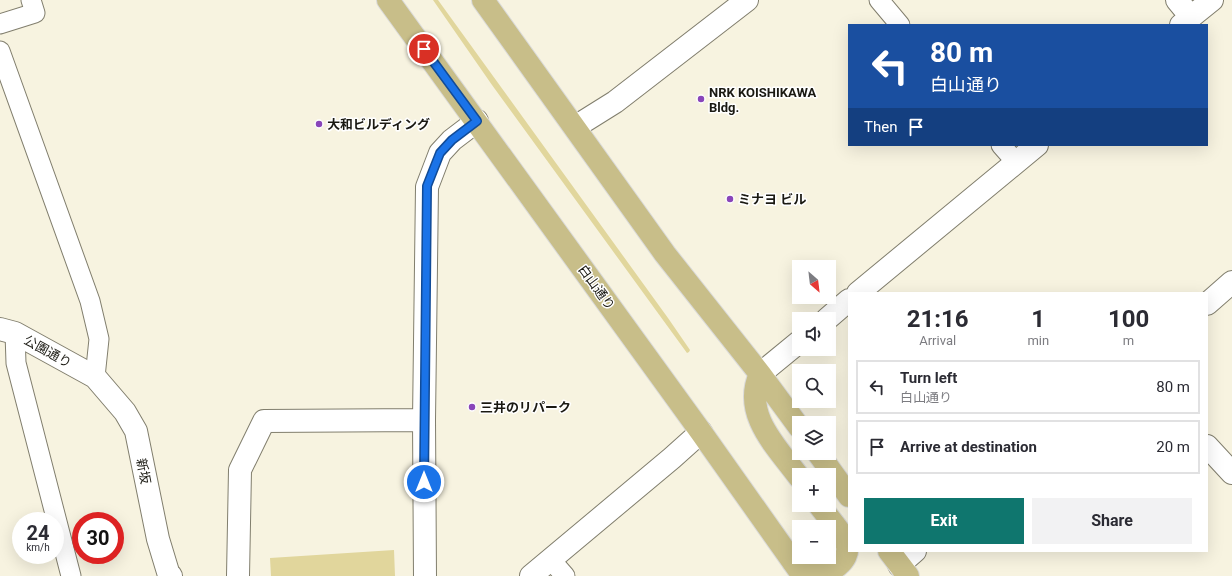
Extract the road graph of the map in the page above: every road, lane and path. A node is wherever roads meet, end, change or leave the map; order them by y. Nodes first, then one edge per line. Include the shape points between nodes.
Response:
1 (31, 0) edge
2 (388, 0) edge
3 (483, 0) edge
4 (747, 0) edge
5 (879, 0) edge
6 (1177, 0) edge
7 (1212, 0) edge
8 (1186, 21) edge
9 (0, 24) edge
10 (899, 24) edge
11 (0, 51) edge
12 (477, 121) junction
13 (576, 127) junction
14 (1002, 146) edge
15 (1036, 146) edge
16 (1016, 162) junction
17 (1232, 282) edge
18 (859, 292) edge
19 (848, 301) edge
20 (1208, 303) edge
21 (834, 312) edge
22 (8, 331) edge
23 (792, 348) edge
24 (760, 374) junction
25 (95, 377) junction
26 (792, 417) edge
27 (424, 420) junction
28 (701, 432) junction
29 (1208, 447) edge
30 (823, 460) edge
31 (792, 468) edge
32 (1232, 473) edge
33 (848, 495) edge
34 (824, 512) edge
35 (558, 568) edge
36 (798, 569) edge
37 (72, 576) edge
38 (171, 576) edge
39 (238, 576) edge
40 (425, 576) edge
41 (531, 576) edge

1 - 9 lane via 35,13
2 - 12 main road, 白山通り
3 - 13 main road
4 - 13 street via 615,102
5 - 10 lane
6 - 8 street
7 - 8 street
11 - 25 lane via 90,301 99,339
12 - 27 street via 440,153 427,186
12 - 28 main road, 白山通り
13 - 24 main road via 665,254
14 - 16 lane
15 - 16 street
16 - 18 street
17 - 20 street
19 - 21 street
22 - 25 street, 公園通り
22 - 37 lane
23 - 24 street
24 - 26 main road
24 - 31 main road via 755,386 757,414 765,431
25 - 38 street, 新坂 via 125,412 136,431 158,539
27 - 39 street via 264,421 240,470
27 - 40 street
28 - 35 street
28 - 36 main road, 白山通り
29 - 32 street
30 - 33 main road
34 - 36 main road via 844,539 847,547 845,558 833,569 818,573
35 - 41 street

